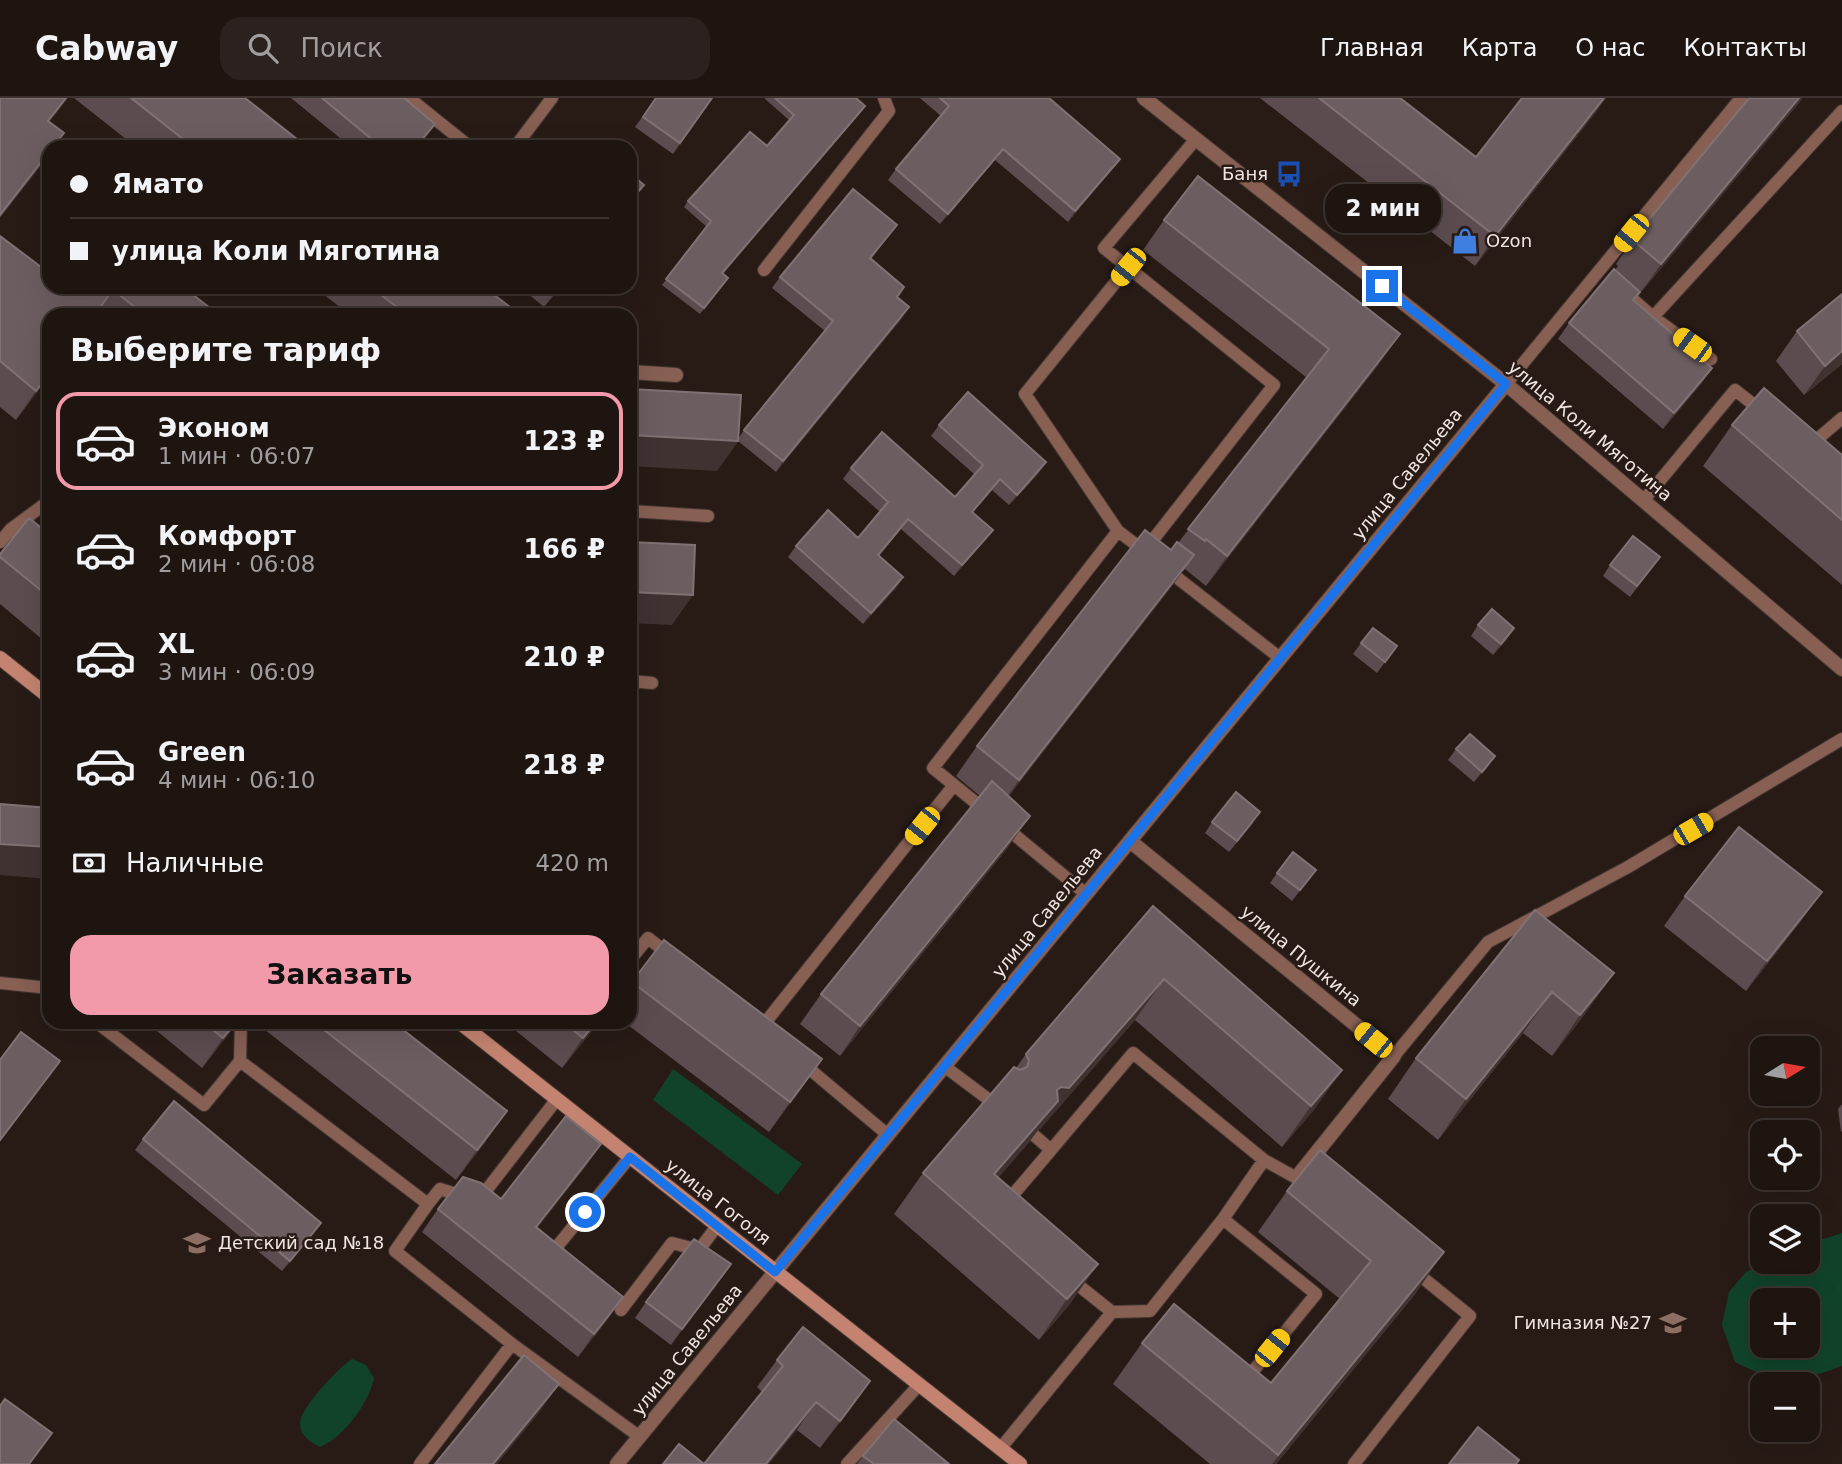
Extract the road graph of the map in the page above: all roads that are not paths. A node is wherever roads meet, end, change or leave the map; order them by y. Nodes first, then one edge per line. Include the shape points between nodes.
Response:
1 (408, 98) edge
2 (552, 98) edge
3 (884, 98) edge
4 (1144, 98) edge
5 (1741, 98) edge
6 (1842, 111) edge
7 (1196, 139) junction
8 (461, 140) edge
9 (520, 140) edge
10 (1128, 267) junction
11 (764, 270) dead end
12 (1600, 271) junction
13 (1653, 317) junction
14 (1711, 359) dead end
15 (637, 372) edge
16 (676, 375) dead end
17 (1506, 384) junction
18 (1842, 418) edge
19 (1776, 423) edge
20 (1807, 447) edge
21 (1643, 501) junction
22 (42, 506) edge
23 (637, 511) edge
24 (708, 516) dead end
25 (11, 529) junction
26 (1118, 531) junction
27 (0, 542) edge
28 (1144, 551) junction
29 (42, 554) edge
30 (0, 658) edge
31 (1280, 659) junction
32 (1842, 669) edge
33 (637, 681) edge
34 (652, 682) dead end
35 (42, 691) edge
36 (1842, 739) edge
37 (954, 785) junction
38 (1130, 841) junction
39 (1086, 894) junction
40 (637, 951) edge
41 (679, 963) edge
42 (0, 983) edge
43 (42, 987) edge
44 (105, 1029) edge
45 (241, 1029) edge
46 (468, 1029) edge
47 (771, 1037) edge
48 (792, 1055) edge
49 (1394, 1056) junction
50 (240, 1061) junction
51 (944, 1066) junction
52 (557, 1099) junction
53 (992, 1102) edge
54 (888, 1135) junction
55 (1035, 1136) edge
56 (1051, 1150) junction
57 (630, 1157) junction
58 (1264, 1160) junction
59 (1302, 1181) joint
60 (428, 1205) junction
61 (995, 1217) edge
62 (1223, 1219) junction
63 (717, 1226) junction
64 (555, 1250) edge
65 (1405, 1264) edge
66 (1058, 1269) edge
67 (775, 1272) junction
68 (621, 1310) edge
69 (1112, 1312) junction
70 (512, 1344) junction
71 (1233, 1375) edge
72 (918, 1386) junction
73 (640, 1437) junction
74 (1000, 1449) junction
75 (421, 1464) edge
76 (617, 1464) edge
77 (847, 1464) edge
78 (1020, 1464) edge
79 (1354, 1464) edge

1 - 8 lane
2 - 9 lane
3 - 11 lane via 889,111
4 - 7 street, улица Коли Мяготина
5 - 12 lane
6 - 13 lane
7 - 10 lane via 1104,248
7 - 17 street, улица Коли Мяготина
10 - 26 lane via 1025,394
10 - 28 lane via 1274,385
12 - 13 lane
12 - 17 lane
13 - 14 lane
15 - 16 street
17 - 21 street, улица Коли Мяготина
17 - 31 street, улица Савельева
18 - 20 lane
19 - 21 lane via 1735,390
21 - 32 street, улица Коли Мяготина
22 - 25 lane
23 - 24 lane
25 - 27 lane
25 - 29 lane
26 - 28 lane
26 - 37 lane via 933,768
28 - 31 lane
30 - 35 main road
31 - 38 street, улица Савельева
33 - 34 lane
36 - 49 lane via 1628,867 1488,942
37 - 39 lane
37 - 47 lane via 755,1024
38 - 39 street, улица Савельева
38 - 49 street, улица Пушкина
39 - 51 street, улица Савельева
40 - 41 lane via 648,938
42 - 43 lane
44 - 50 lane via 204,1105
45 - 50 lane
46 - 52 main road, улица Гоголя
48 - 54 lane
49 - 59 street
50 - 60 lane
51 - 53 lane
51 - 54 street, улица Савельева
52 - 57 main road, улица Гоголя
52 - 60 lane via 478,1201 440,1189
54 - 67 street, улица Савельева
55 - 56 lane
56 - 58 lane via 1133,1053
56 - 61 lane
57 - 63 main road, улица Гоголя
57 - 64 lane
58 - 59 lane
58 - 62 lane
60 - 70 lane via 395,1251
62 - 69 lane via 1155,1315
62 - 71 lane via 1316,1294 1243,1383
63 - 67 main road, улица Гоголя
63 - 68 lane via 699,1250 672,1244
65 - 79 lane via 1470,1315
66 - 69 lane
67 - 72 main road, улица Гоголя
67 - 73 street, улица Савельева
69 - 74 lane
70 - 73 lane
70 - 75 lane
72 - 74 main road, улица Гоголя
72 - 77 lane
73 - 76 street, улица Савельева
74 - 78 main road, улица Гоголя

